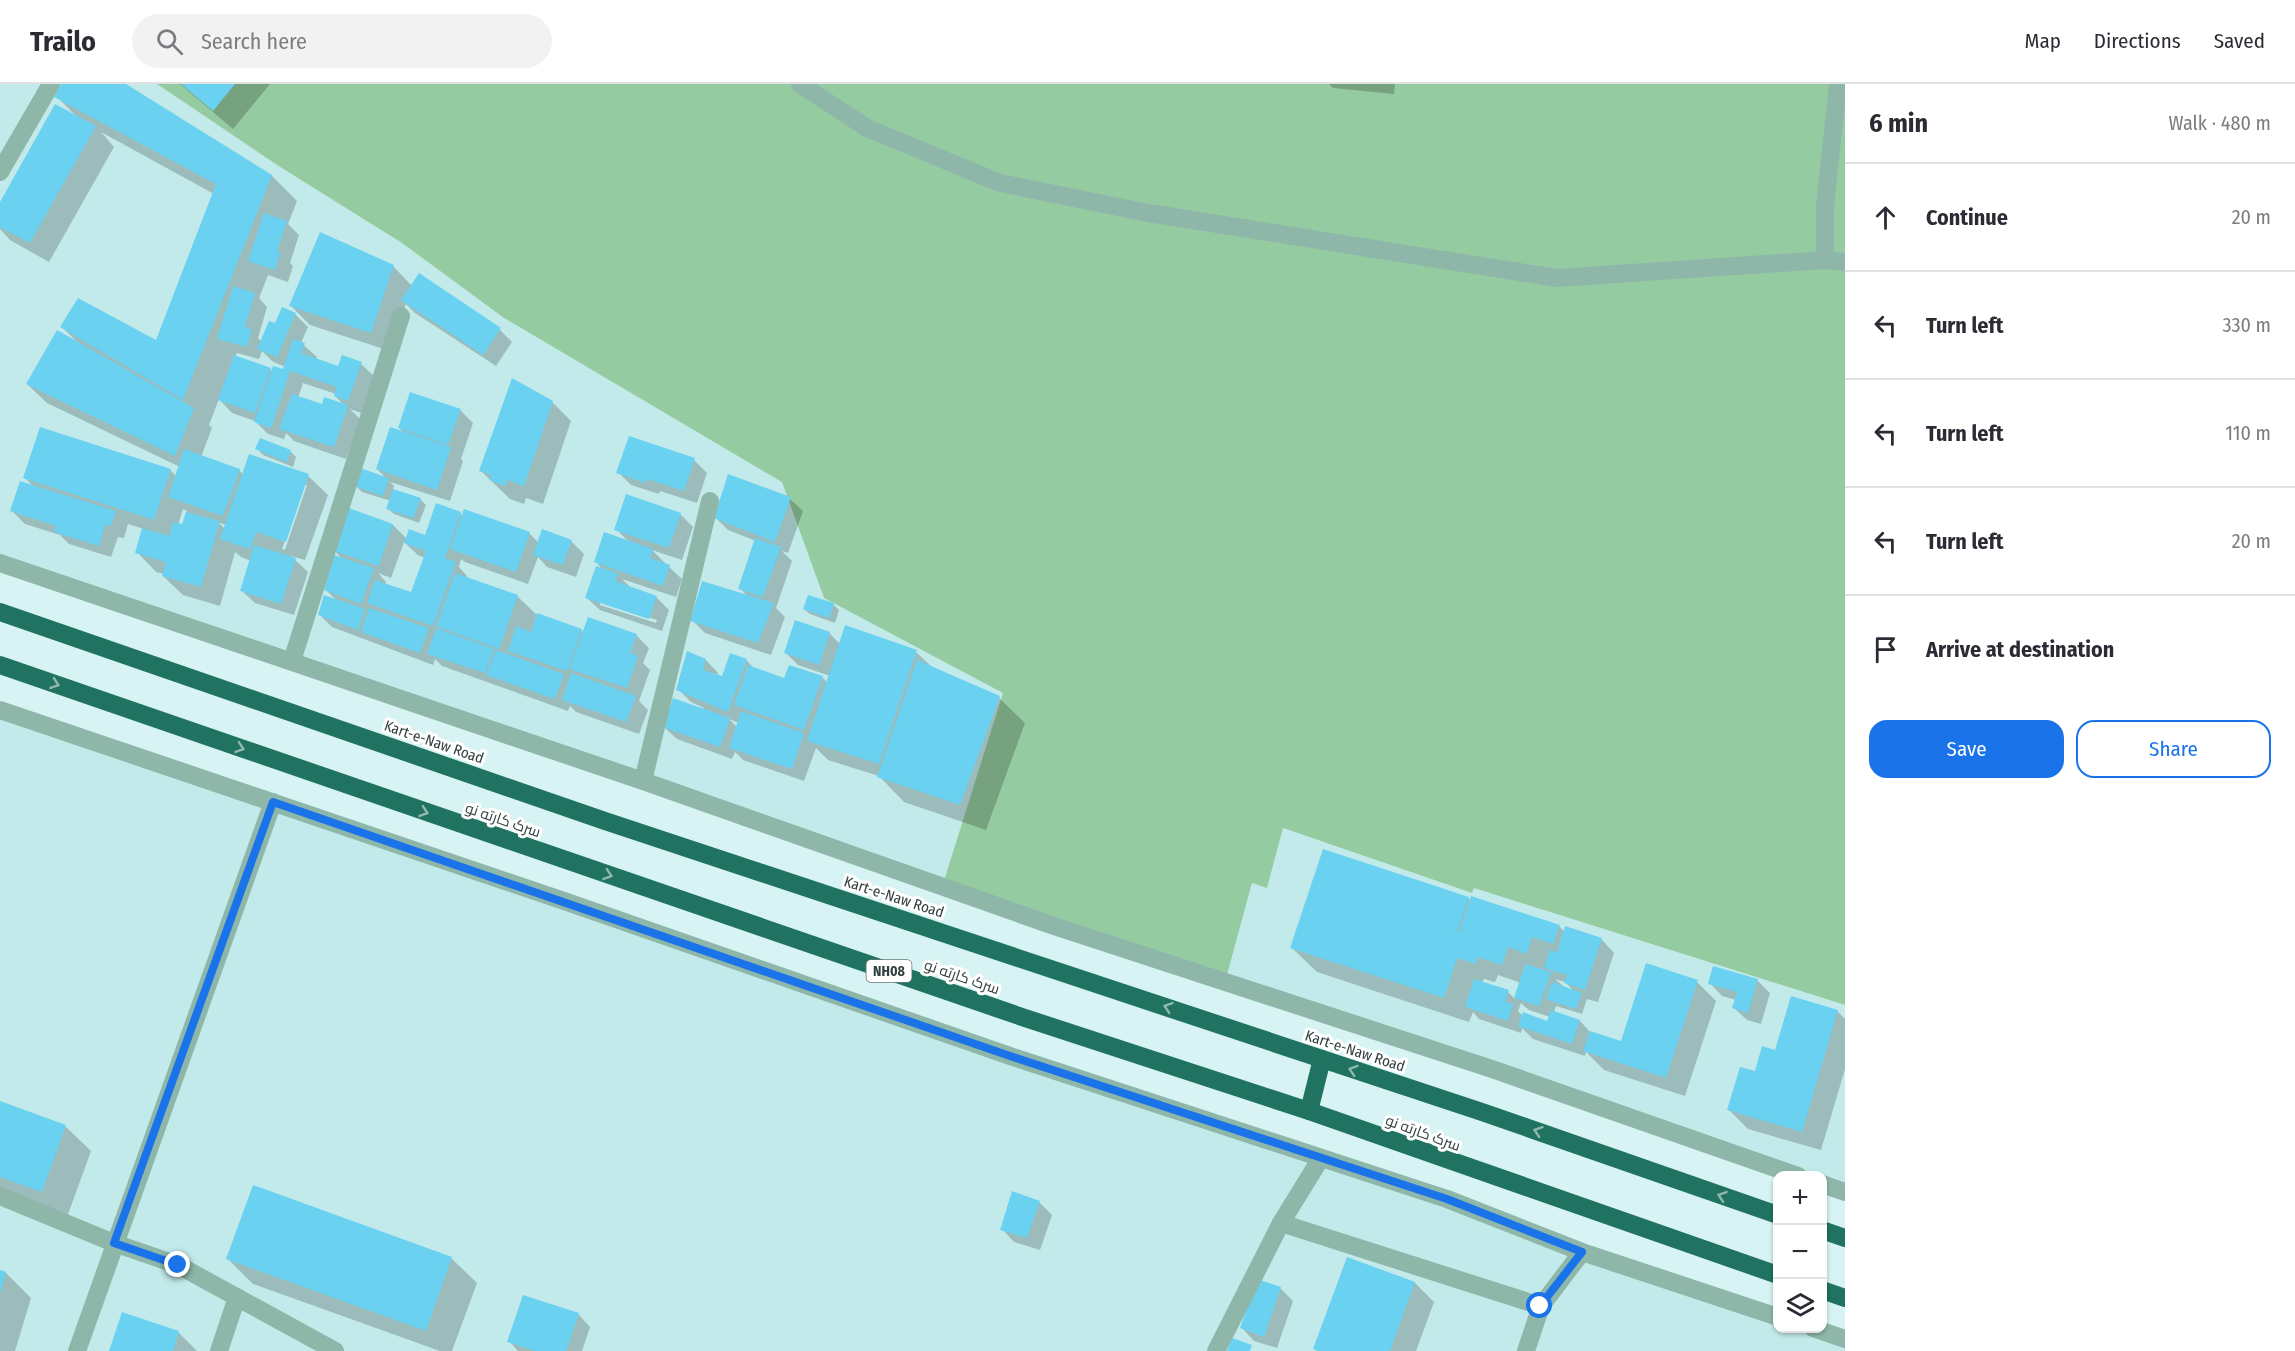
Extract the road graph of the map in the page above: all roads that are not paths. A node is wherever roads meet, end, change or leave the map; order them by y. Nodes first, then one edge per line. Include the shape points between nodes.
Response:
1 (51, 84) edge
2 (800, 84) edge
3 (1838, 84) edge
4 (0, 172) edge
5 (1825, 260) junction
6 (1845, 262) edge
7 (401, 316) dead end
8 (710, 501) dead end
9 (0, 563) edge
10 (0, 612) edge
11 (292, 661) junction
12 (0, 665) edge
13 (0, 710) edge
14 (642, 781) junction
15 (273, 802) junction
16 (1322, 1059) junction
17 (1310, 1111) junction
18 (1321, 1158) junction
19 (1784, 1171) edge
20 (1827, 1186) edge
21 (1845, 1192) edge
22 (0, 1196) edge
23 (1773, 1213) edge
24 (1281, 1222) junction
25 (1827, 1232) edge
26 (1845, 1238) edge
27 (114, 1243) junction
28 (1582, 1252) junction
29 (1773, 1273) edge
30 (1827, 1292) edge
31 (237, 1297) junction
32 (1845, 1298) edge
33 (1540, 1306) junction
34 (1773, 1315) edge
35 (1826, 1333) edge
36 (1845, 1339) edge
37 (77, 1351) edge
38 (219, 1351) edge
39 (335, 1351) edge
40 (1216, 1351) edge
41 (1526, 1351) edge

1 - 4 street
2 - 5 street via 867,128 1000,183 1148,213 1557,278
3 - 5 street via 1825,206
5 - 6 street
7 - 11 street
8 - 14 street
9 - 11 street
16 -> 10 highway, Kart-e-Naw Road via 594,817
11 - 14 street
12 -> 17 highway, سرک کارته نو / NH08 via 1025,1018
13 - 15 street
14 - 19 street via 1032,918 1492,1069
15 - 18 street via 999,1052
15 - 27 street
16 - 17 highway
23 -> 16 highway, Kart-e-Naw Road
17 - 29 highway, سرک کارته نو / NH08
18 - 24 street
18 - 28 street via 1447,1199
20 - 21 street
22 - 27 street
24 - 33 street
24 - 40 street
25 - 26 highway
27 - 31 street via 178,1265
27 - 37 street
28 - 33 street
28 - 34 street
30 - 32 highway
31 - 38 street
31 - 39 street
33 - 41 street
35 - 36 street

